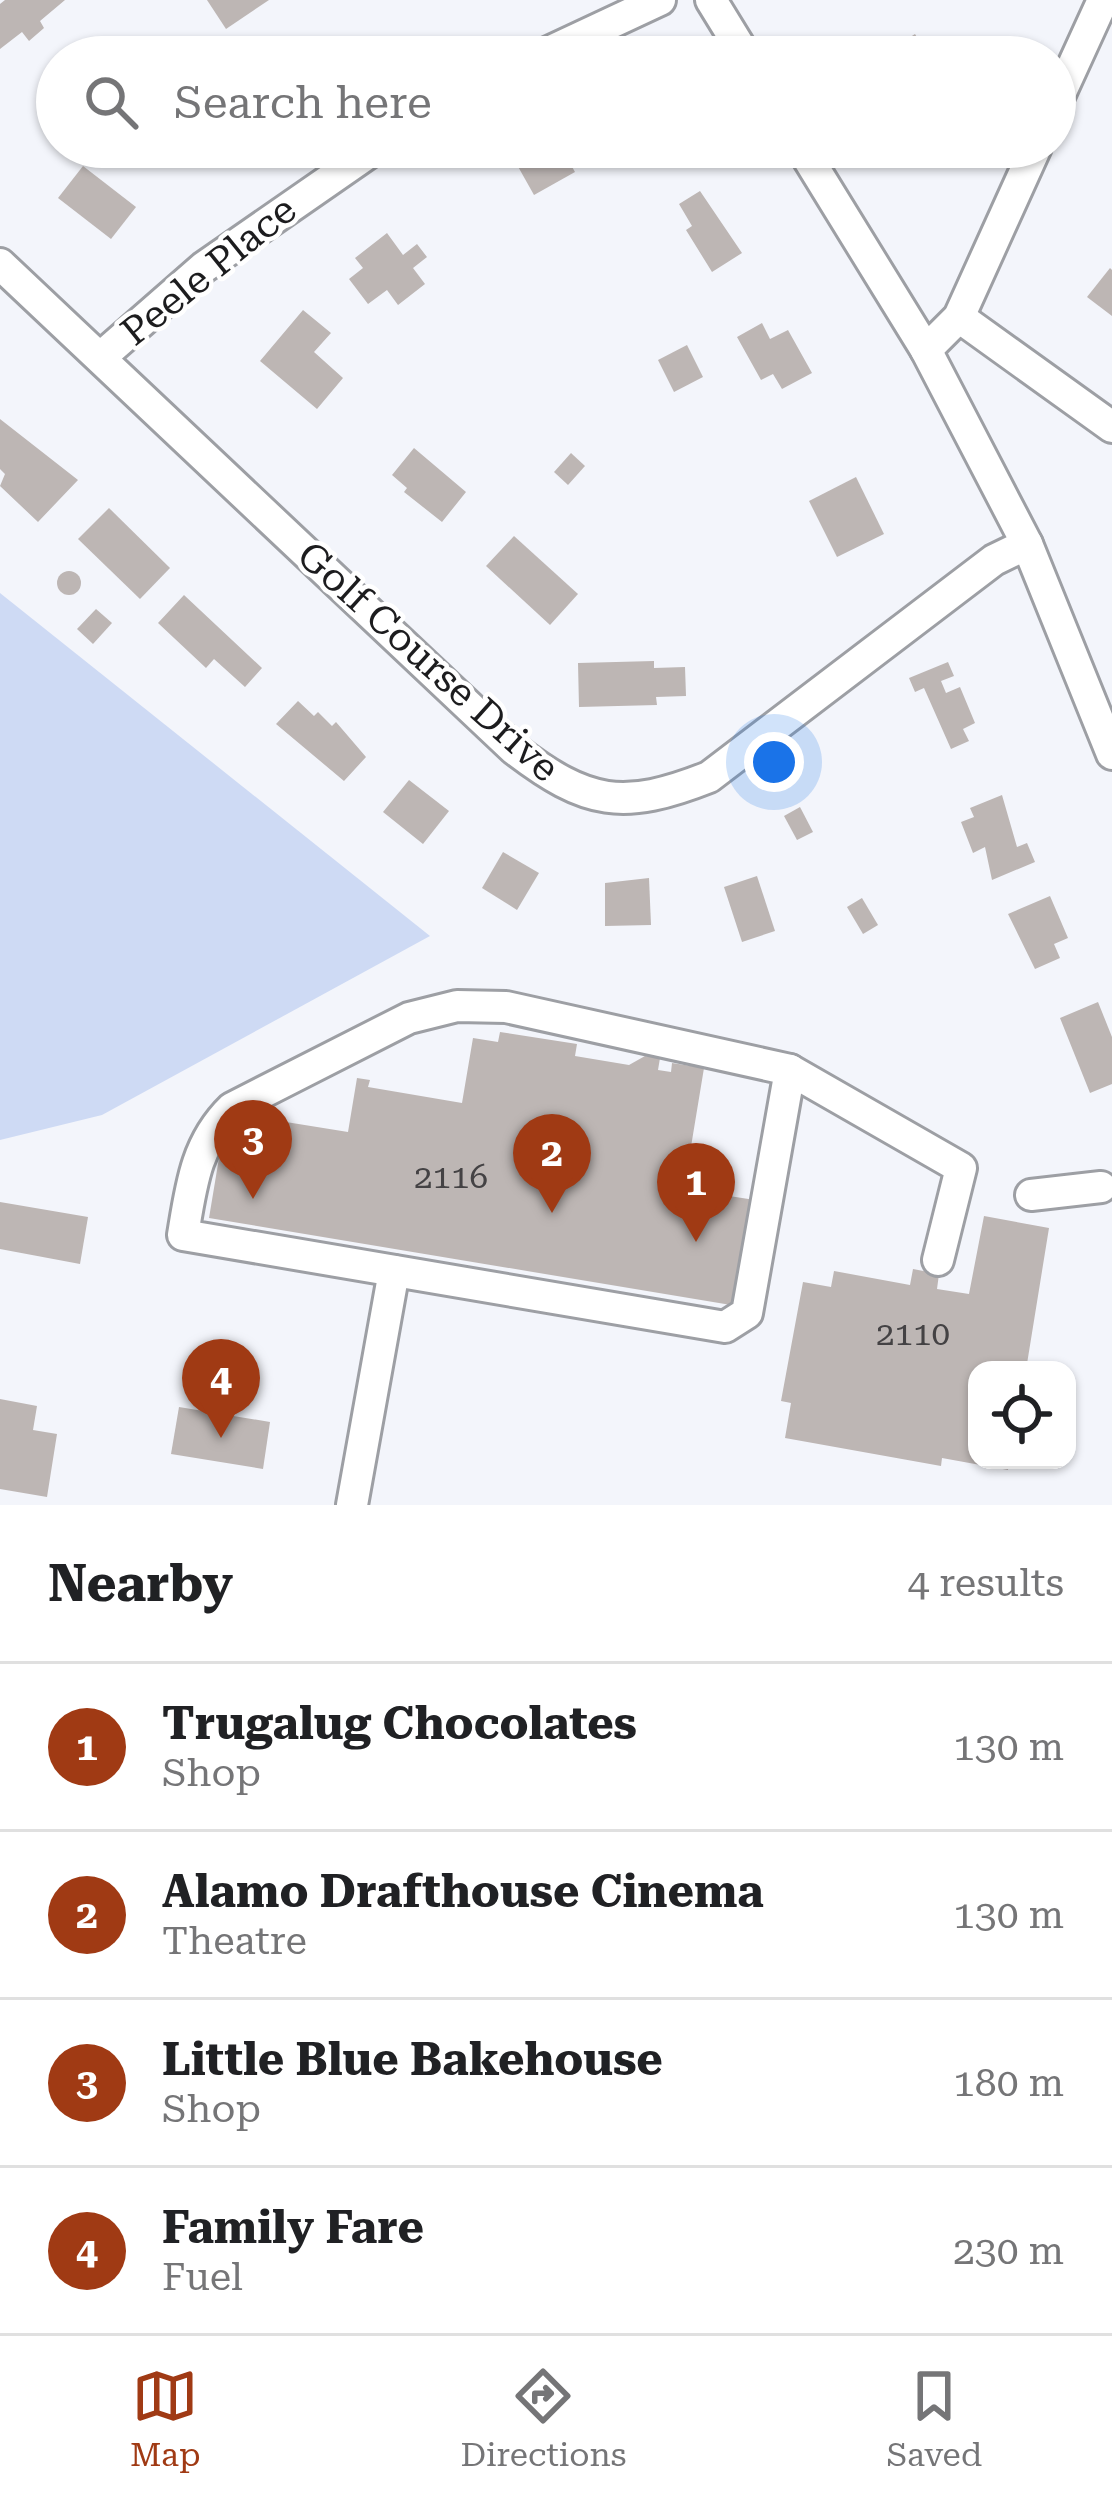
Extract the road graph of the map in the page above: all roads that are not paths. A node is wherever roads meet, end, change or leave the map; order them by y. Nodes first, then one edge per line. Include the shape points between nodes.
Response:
1 (660, 0) edge
2 (711, 0) edge
3 (1103, 0) edge
4 (583, 36) edge
5 (733, 36) edge
6 (1076, 59) edge
7 (347, 168) edge
8 (814, 168) edge
9 (1026, 168) edge
10 (0, 264) edge
11 (959, 316) junction
12 (926, 350) junction
13 (101, 357) junction
14 (1112, 428) edge
15 (1027, 544) junction
16 (1112, 754) edge
17 (790, 1070) junction
18 (1101, 1187) dead end
19 (1031, 1195) dead end
20 (938, 1259) dead end
21 (394, 1271) junction
22 (352, 1505) edge

1 - 4 street
2 - 5 street
3 - 6 street
7 - 13 street, Peele Place via 204,267
8 - 12 street
9 - 11 street
10 - 13 street, Golf Course Drive
11 - 12 street
11 - 14 street
12 - 15 street
13 - 15 street, Golf Course Drive via 514,749 561,786 623,800 710,777 994,560
15 - 16 street
17 - 20 street via 961,1168
17 - 21 street via 747,1313 725,1327
17 - 21 street via 506,1007 457,1006 409,1018 232,1108 210,1130 183,1235
18 - 19 street
21 - 22 street

